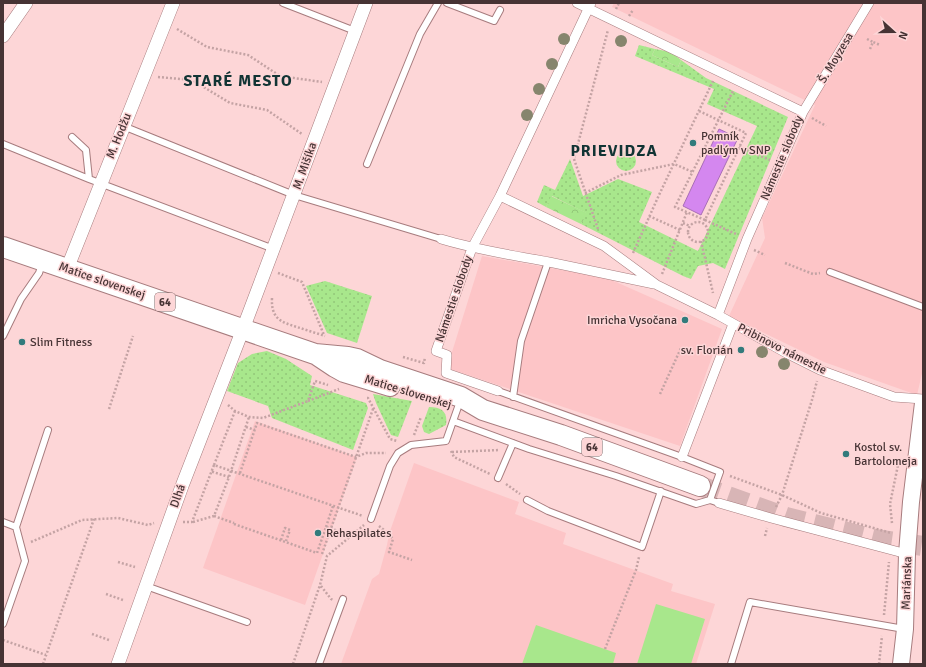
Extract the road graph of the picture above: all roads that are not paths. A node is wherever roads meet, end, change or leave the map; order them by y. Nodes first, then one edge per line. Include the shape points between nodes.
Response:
1 (26, 3) edge
2 (172, 3) edge
3 (283, 3) edge
4 (366, 3) edge
5 (438, 3) edge
6 (447, 3) edge
7 (577, 3) edge
8 (866, 4) edge
9 (590, 6) edge
10 (500, 10) dead end
11 (355, 31) junction
12 (3, 36) edge
13 (803, 112) junction
14 (123, 126) junction
15 (72, 137) dead end
16 (3, 144) edge
17 (367, 164) dead end
18 (95, 181) junction
19 (294, 195) junction
20 (500, 196) junction
21 (441, 239) joint
22 (3, 247) edge
23 (472, 248) junction
24 (274, 249) junction
25 (43, 261) junction
26 (548, 262) junction
27 (67, 269) junction
28 (830, 272) road end
29 (657, 285) junction
30 (923, 307) edge
31 (718, 315) junction
32 (733, 324) junction
33 (244, 329) junction
34 (3, 336) edge
35 (315, 354) junction
36 (498, 391) joint
37 (513, 397) junction
38 (923, 399) edge
39 (923, 403) edge
40 (483, 410) junction
41 (455, 414) junction
42 (48, 430) dead end
43 (513, 443) junction
44 (682, 457) junction
45 (498, 478) road end
46 (661, 491) junction
47 (710, 496) junction
48 (527, 500) road end
49 (371, 519) road end
50 (3, 522) edge
51 (16, 527) junction
52 (907, 554) junction
53 (146, 586) junction
54 (342, 601) road end
55 (247, 622) dead end
56 (3, 624) edge
57 (905, 629) junction
58 (118, 664) edge
59 (319, 664) edge
60 (731, 664) edge
61 (901, 664) edge

1 - 12 street
2 - 14 street, M. Hodžu
3 - 11 lane
4 - 11 street, M. Mišíka
5 - 17 lane via 420,34
6 - 10 lane via 494,21
7 - 9 street, Námestie slobody
8 - 13 street, Š. Moyzesa
9 - 13 street, Námestie slobody via 611,20
9 - 20 street, Námestie slobody
11 - 19 street, M. Mišíka
13 - 31 street, Námestie slobody via 747,239
14 - 18 street, M. Hodžu
14 - 19 lane
15 - 18 lane via 86,150
16 - 18 lane
18 - 24 lane
18 - 27 street, M. Hodžu
19 - 21 lane
19 - 24 street, M. Mišíka
20 - 23 street, Námestie slobody
20 - 29 street, Námestie slobody via 604,246
21 - 23 street, Námestie slobody
22 - 25 main road, Matice slovenskej / 64
23 - 26 street, Námestie slobody
23 - 36 street, Námestie slobody via 436,351 447,355 446,373
24 - 33 street, M. Mišíka
25 - 27 main road, Matice slovenskej / 64
25 - 34 lane via 39,273 21,300
26 - 29 street, Námestie slobody
26 - 37 lane via 521,341
27 - 33 main road, Matice slovenskej / 64
28 - 30 lane
29 - 31 street, Námestie slobody
31 - 32 street, Pribinovo námestie
32 - 38 street, Pribinovo námestie via 820,370 894,397
32 - 44 street, Pribinovo námestie
33 - 35 main road, Matice slovenskej / 64
33 - 53 street, Dlhá
35 - 40 main road, Matice slovenskej / 64 via 357,359 380,370 461,396
35 - 41 main road, Matice slovenskej / 64 via 344,372
36 - 37 lane
37 - 44 lane
39 - 52 street, Mariánska
40 - 41 main road, Matice slovenskej / 64
40 - 47 main road, Matice slovenskej / 64 via 561,435
41 - 43 lane
41 - 49 lane via 446,441 411,445 398,453 390,466
42 - 51 lane
43 - 45 lane
43 - 46 lane
44 - 47 lane via 720,472
46 - 47 lane via 696,504
46 - 48 lane via 642,547 548,511
47 - 52 street via 771,518
50 - 51 lane
51 - 56 lane via 25,561
52 - 57 street, Mariánska
53 - 55 lane
53 - 58 street, Dlhá
54 - 59 lane
57 - 60 lane via 750,602
57 - 61 street, Mariánska

